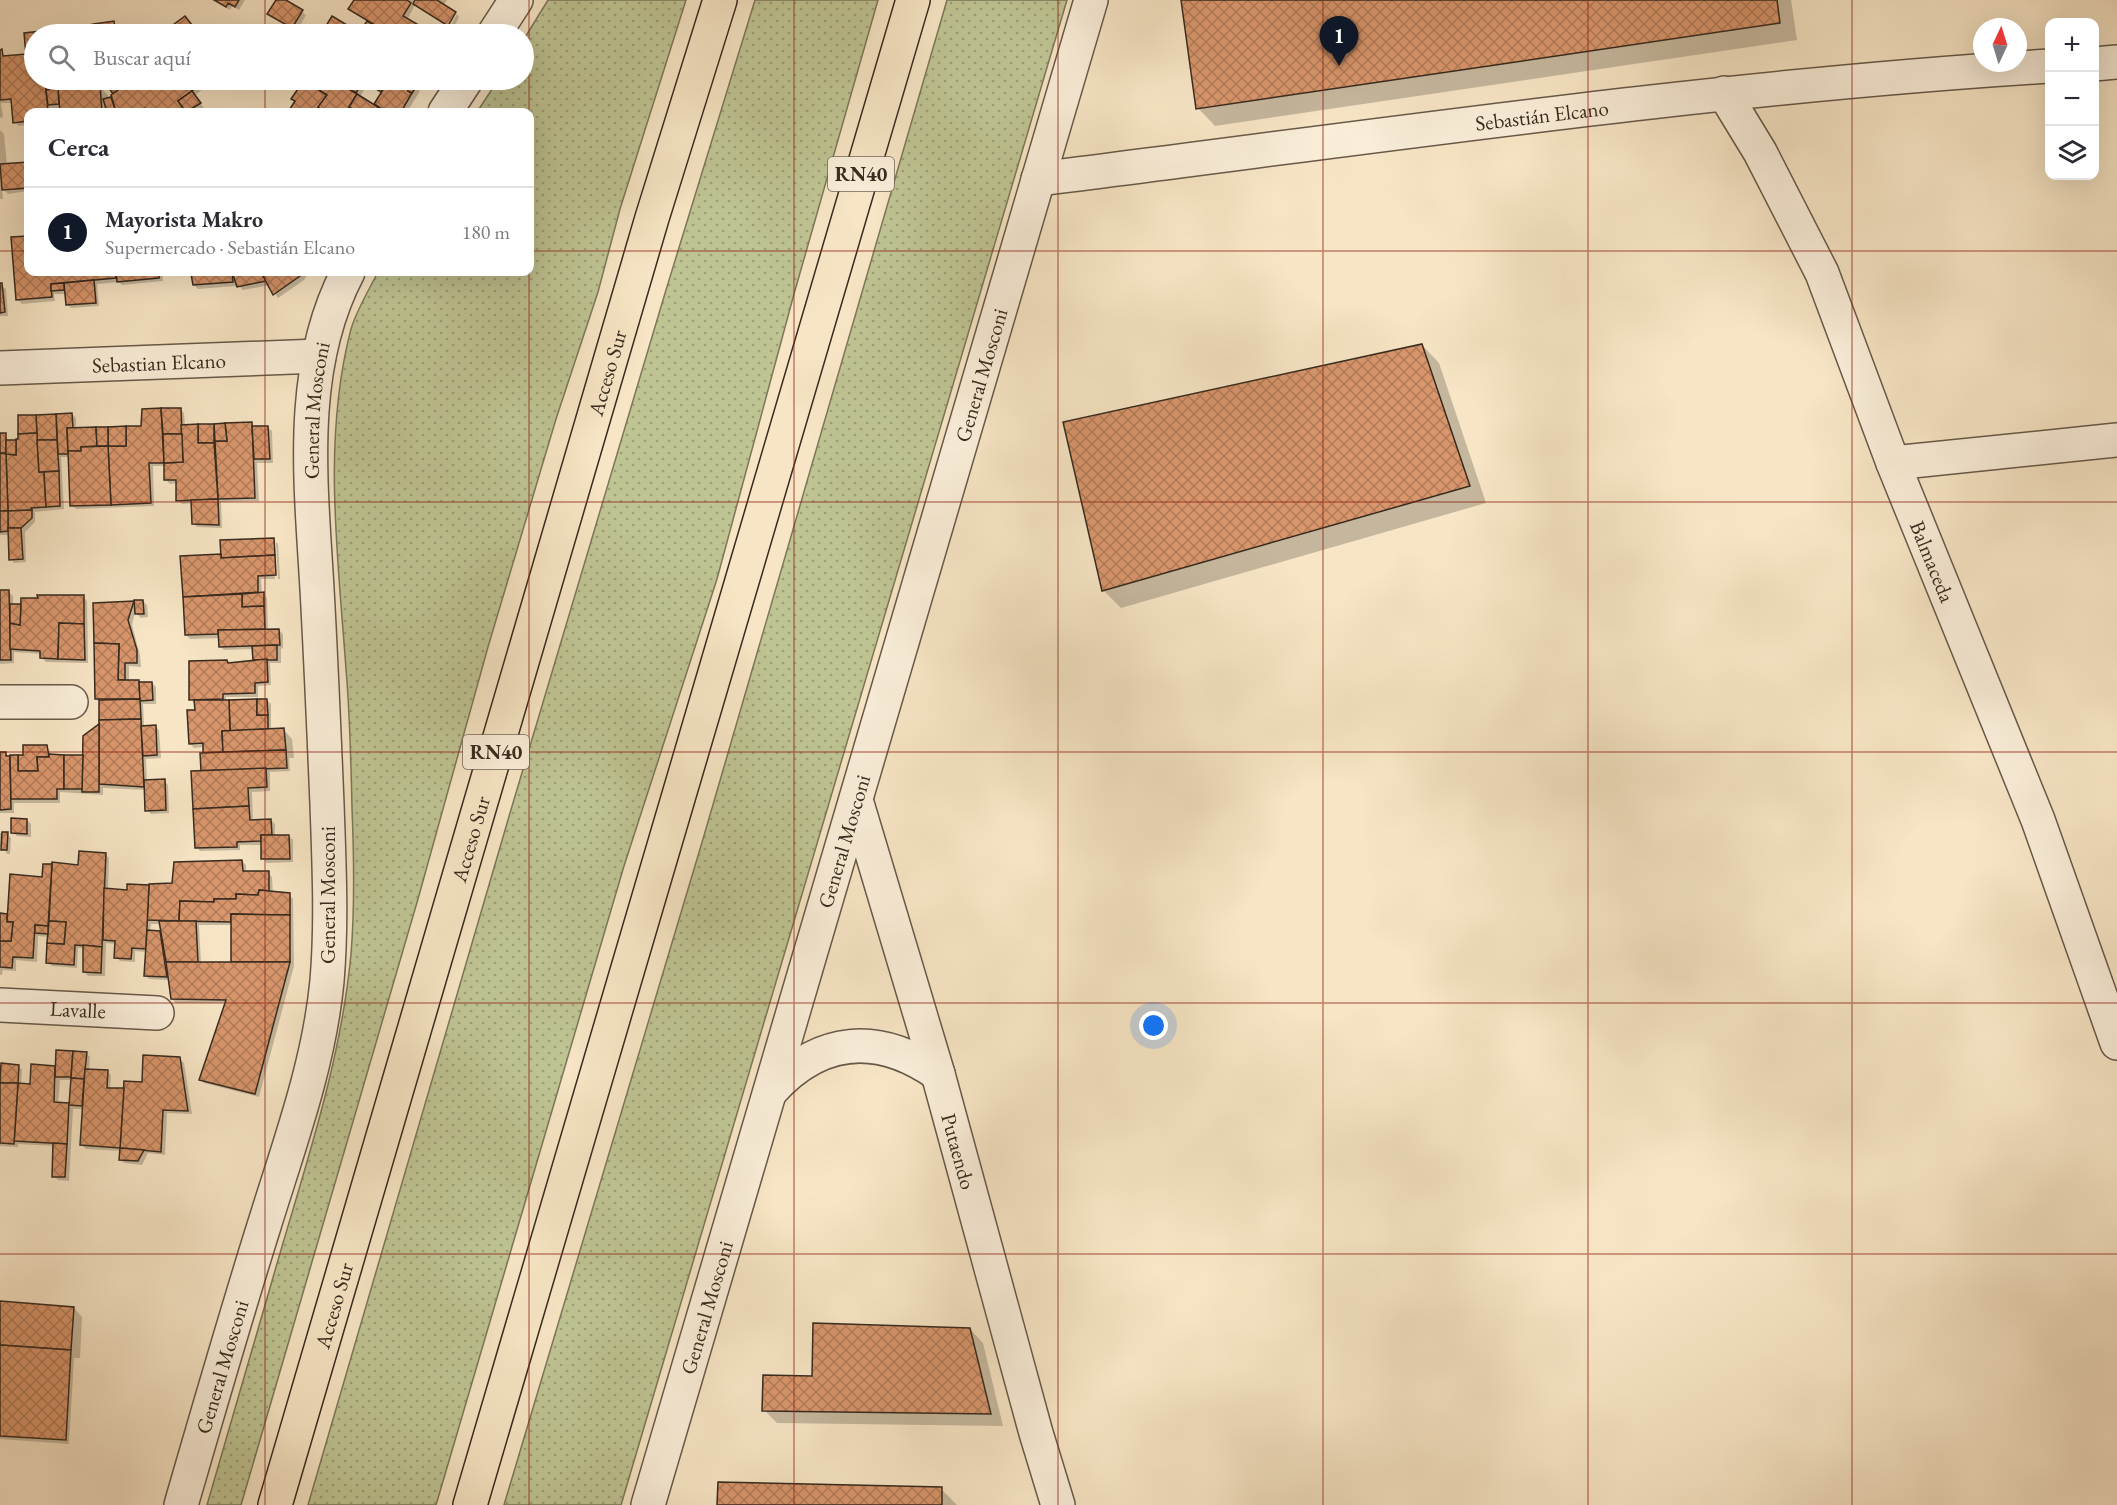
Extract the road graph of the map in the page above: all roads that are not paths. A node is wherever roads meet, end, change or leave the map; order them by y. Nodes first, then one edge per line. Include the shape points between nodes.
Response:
1 (516, 0) edge
2 (720, 0) edge
3 (913, 0) edge
4 (1091, 0) edge
5 (500, 24) edge
6 (2117, 62) edge
7 (2099, 64) edge
8 (2045, 66) edge
9 (459, 90) edge
10 (1724, 93) junction
11 (448, 108) edge
12 (1038, 179) junction
13 (346, 276) edge
14 (319, 356) junction
15 (0, 368) edge
16 (2117, 440) edge
17 (1893, 463) junction
18 (0, 702) edge
19 (71, 702) dead end
20 (856, 800) junction
21 (0, 1005) edge
22 (157, 1013) dead end
23 (2117, 1043) edge
24 (938, 1074) junction
25 (770, 1092) junction
26 (181, 1505) edge
27 (275, 1505) edge
28 (470, 1505) edge
29 (648, 1505) edge
30 (1058, 1505) edge

1 - 5 street
2 - 27 highway, Acceso Sur / RN40 via 652,218
3 - 28 highway, RN40
4 - 12 street, General Mosconi
6 - 7 street
8 - 10 street, Sebastián Elcano
9 - 11 street
10 - 12 street, Sebastián Elcano
10 - 17 street, Balmaceda via 1760,152 1822,273
12 - 20 street, General Mosconi
13 - 14 street, General Mosconi
14 - 15 street, Sebastian Elcano
14 - 26 street, General Mosconi via 312,397 311,449 329,872 326,990 305,1091
16 - 17 street
17 - 23 street, Balmaceda via 2038,820
18 - 19 street
20 - 24 street, Putaendo
20 - 25 street, General Mosconi
21 - 22 street, Lavalle
24 - 25 street via 882,1047 839,1048 801,1063
24 - 30 street, Putaendo
25 - 29 street, General Mosconi

